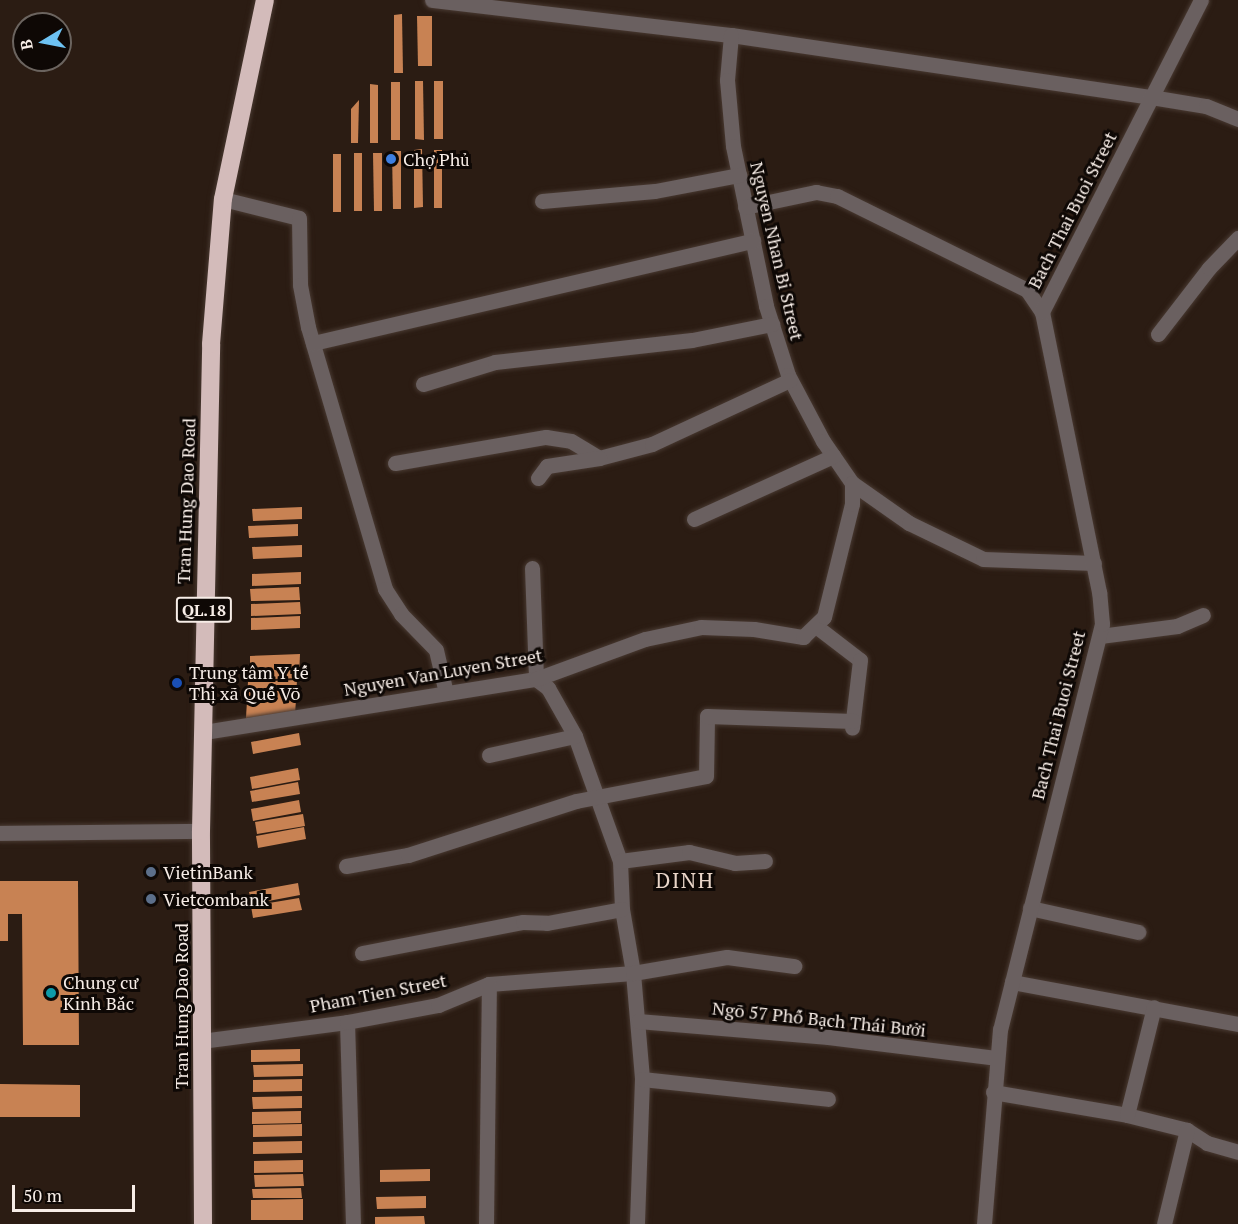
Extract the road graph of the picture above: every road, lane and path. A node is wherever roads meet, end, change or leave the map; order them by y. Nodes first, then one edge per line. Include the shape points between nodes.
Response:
1 (265, 0) edge
2 (432, 0) edge
3 (1201, 0) edge
4 (512, 4) edge
5 (731, 35) junction
6 (1151, 97) junction
7 (1238, 119) edge
8 (739, 175) junction
9 (223, 199) junction
10 (542, 201) dead end
11 (746, 207) junction
12 (1238, 238) edge
13 (753, 241) junction
14 (1042, 312) junction
15 (772, 324) junction
16 (1158, 334) dead end
17 (313, 343) junction
18 (790, 380) junction
19 (423, 384) dead end
20 (833, 456) junction
21 (600, 458) junction
22 (395, 463) dead end
23 (538, 478) dead end
24 (852, 483) junction
25 (694, 519) dead end
26 (1094, 563) junction
27 (532, 568) dead end
28 (1203, 615) dead end
29 (817, 627) junction
30 (1100, 636) junction
31 (536, 679) junction
32 (446, 693) junction
33 (204, 732) junction
34 (575, 736) junction
35 (489, 755) dead end
36 (596, 797) junction
37 (201, 831) junction
38 (0, 833) edge
39 (620, 861) junction
40 (765, 861) dead end
41 (346, 866) dead end
42 (1030, 908) junction
43 (622, 909) junction
44 (1138, 932) dead end
45 (362, 953) dead end
46 (794, 966) dead end
47 (633, 973) junction
48 (1012, 982) junction
49 (489, 984) junction
50 (1154, 1007) junction
51 (638, 1021) junction
52 (347, 1022) junction
53 (1238, 1024) edge
54 (201, 1041) junction
55 (996, 1059) junction
56 (642, 1079) junction
57 (993, 1092) junction
58 (828, 1099) dead end
59 (1127, 1115) junction
60 (1187, 1130) junction
61 (1238, 1152) edge
62 (203, 1224) edge
63 (353, 1224) edge
64 (486, 1224) edge
65 (637, 1224) edge
66 (984, 1224) edge
67 (1164, 1224) edge

1 - 9 highway, Tran Hung Dao Road / QL.18
2 - 4 street
3 - 6 street, Bach Thai Buoi Street
4 - 5 street
5 - 6 street
5 - 8 street, Nguyen Nhan Bi Street via 727,80
6 - 7 street via 1206,106
6 - 14 street, Bach Thai Buoi Street
8 - 10 street via 655,191
8 - 11 street, Nguyen Nhan Bi Street
9 - 17 street via 299,218 300,285
9 - 33 highway, Tran Hung Dao Road / QL.18 via 211,344
11 - 13 street, Nguyen Nhan Bi Street
11 - 14 street via 816,192 837,196 1027,290
12 - 16 street via 1209,268
13 - 15 street, Nguyen Nhan Bi Street
13 - 17 street
14 - 26 street, Bach Thai Buoi Street
15 - 18 street, Nguyen Nhan Bi Street
15 - 19 street via 692,340 495,362
17 - 32 street via 385,589 401,614 435,650
18 - 20 street, Nguyen Nhan Bi Street
18 - 21 street via 652,444
20 - 24 street, Nguyen Nhan Bi Street
20 - 25 street
21 - 22 street via 571,441 546,437
21 - 23 street via 547,466
24 - 26 street, Nguyen Nhan Bi Street via 909,523 983,559
24 - 29 street via 852,504 824,618
26 - 30 street, Bach Thai Buoi Street via 1100,592
27 - 31 street
28 - 30 street via 1177,626
29 - 31 street, Nguyen Van Luyen Street via 803,637 743,628 701,627 670,633
29 - 36 street via 860,660 853,725 707,716 706,776
30 - 42 street, Bach Thai Buoi Street
31 - 32 street, Nguyen Van Luyen Street
31 - 34 street via 548,688
32 - 33 street, Nguyen Van Luyen Street
33 - 37 highway, Tran Hung Dao Road / QL.18
34 - 35 street
34 - 36 street
36 - 39 street
36 - 41 street via 408,855
37 - 38 street
37 - 54 highway, Tran Hung Dao Road / QL.18
39 - 40 street via 689,852 735,863
39 - 43 street
42 - 44 street
42 - 48 street, Bach Thai Buoi Street
43 - 45 street via 547,923 524,922
43 - 47 street
46 - 47 street, Pham Tien Street via 727,957
47 - 49 street, Pham Tien Street
47 - 51 street
48 - 50 street
48 - 55 street, Bach Thai Buoi Street
49 - 52 street, Pham Tien Street via 438,1005
49 - 64 street
50 - 53 street
50 - 59 street
51 - 55 street, Ngõ 57 Phố Bạch Thái Bưởi via 828,1037
51 - 56 street
52 - 54 street, Pham Tien Street
52 - 63 street
54 - 62 highway, Tran Hung Dao Road / QL.18
55 - 57 street, Bach Thai Buoi Street
56 - 58 street
56 - 65 street
57 - 59 street
57 - 66 street, Bach Thai Buoi Street
59 - 60 street
60 - 61 street via 1207,1143
60 - 67 street

